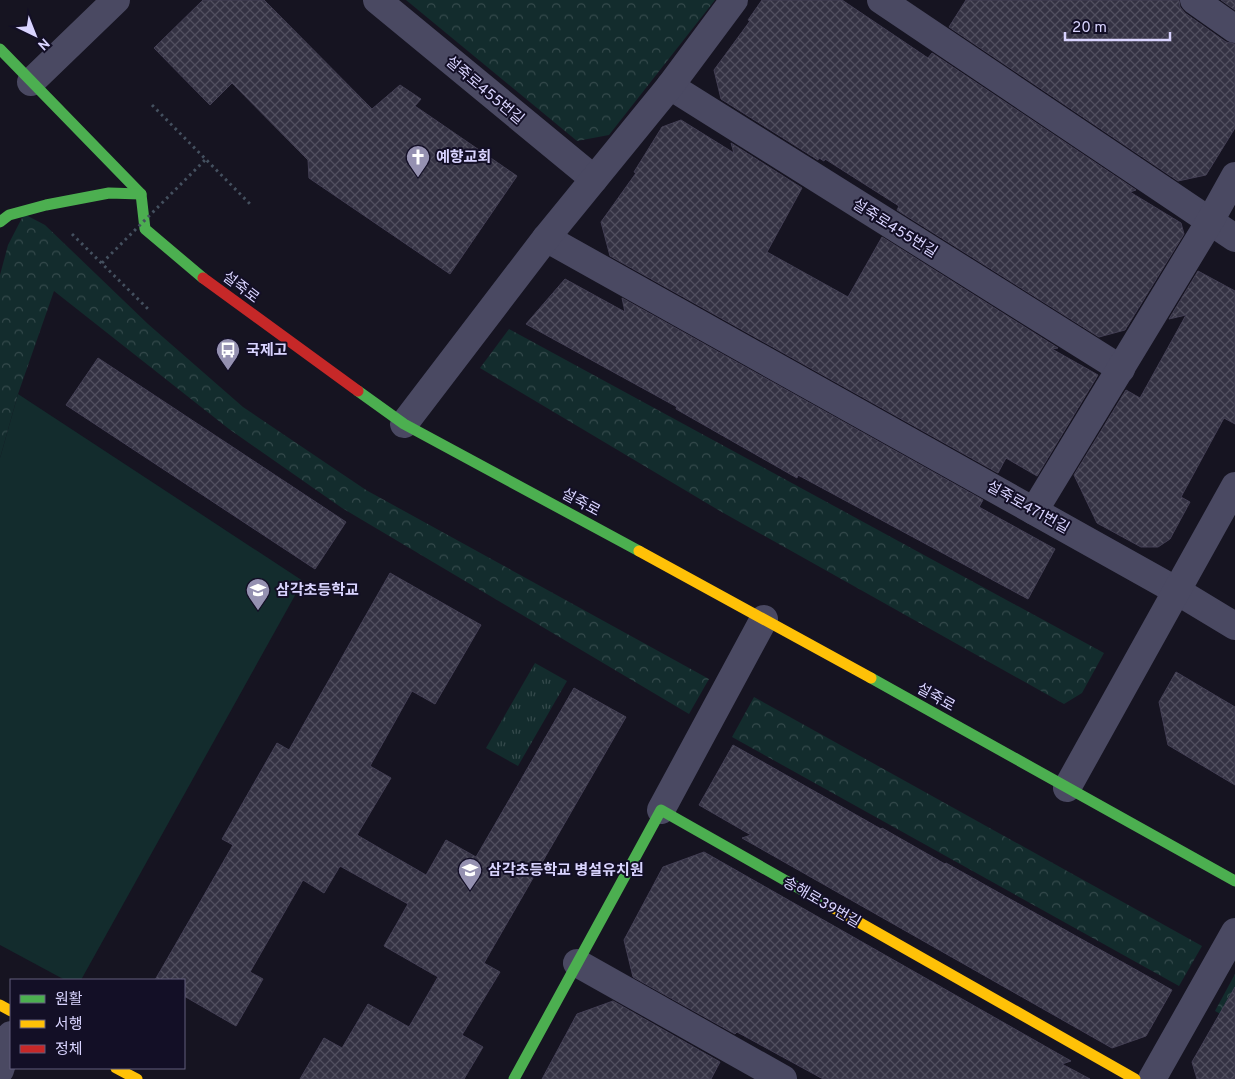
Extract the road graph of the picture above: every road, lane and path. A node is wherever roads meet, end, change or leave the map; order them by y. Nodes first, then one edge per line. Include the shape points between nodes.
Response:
1 (116, 0) edge
2 (376, 0) edge
3 (734, 0) edge
4 (881, 0) edge
5 (1194, 0) edge
6 (1235, 29) edge
7 (3, 52) edge
8 (0, 67) edge
9 (31, 82) junction
10 (670, 86) junction
11 (152, 105) dead end
12 (206, 159) junction
13 (1235, 176) edge
14 (594, 179) junction
15 (141, 194) junction
16 (252, 206) dead end
17 (0, 222) edge
18 (1210, 222) junction
19 (70, 232) dead end
20 (546, 238) junction
21 (1235, 238) edge
22 (102, 263) junction
23 (148, 309) dead end
24 (1121, 369) junction
25 (404, 424) junction
26 (1235, 486) edge
27 (1034, 511) junction
28 (1176, 591) junction
29 (764, 618) junction
30 (1235, 626) edge
31 (1066, 788) junction
32 (662, 810) junction
33 (1235, 881) edge
34 (1235, 932) edge
35 (577, 963) junction
36 (10, 1038) edge
37 (118, 1069) edge
38 (0, 1070) edge
39 (137, 1079) edge
40 (514, 1079) edge
41 (783, 1079) edge
42 (1135, 1079) edge
43 (1152, 1079) edge

1 - 9 street
2 - 14 street, 설죽로455번길
3 - 10 street
4 - 18 street
5 - 6 street
7 - 8 main road
7 - 9 main road
9 - 15 main road
10 - 14 street
10 - 24 street, 설죽로455번길
11 - 12 path
12 - 16 path
12 - 22 path, bridge
13 - 18 street
14 - 20 street
15 - 17 main road via 109,192 9,215
15 - 25 main road, 설죽로 via 145,230 206,279
18 - 21 street
18 - 24 street
19 - 22 path
20 - 25 street
20 - 27 street, 설죽로471번길
22 - 23 path
24 - 27 street
25 - 29 main road, 설죽로
26 - 28 street
27 - 28 street, 설죽로471번길
28 - 30 street, 설죽로471번길
28 - 31 street
29 - 31 main road, 설죽로
29 - 32 street
31 - 33 main road, 설죽로
32 - 35 main road
32 - 42 main road, 송해로39번길
34 - 43 street
35 - 40 main road
35 - 41 street
36 - 38 street
37 - 39 main road

